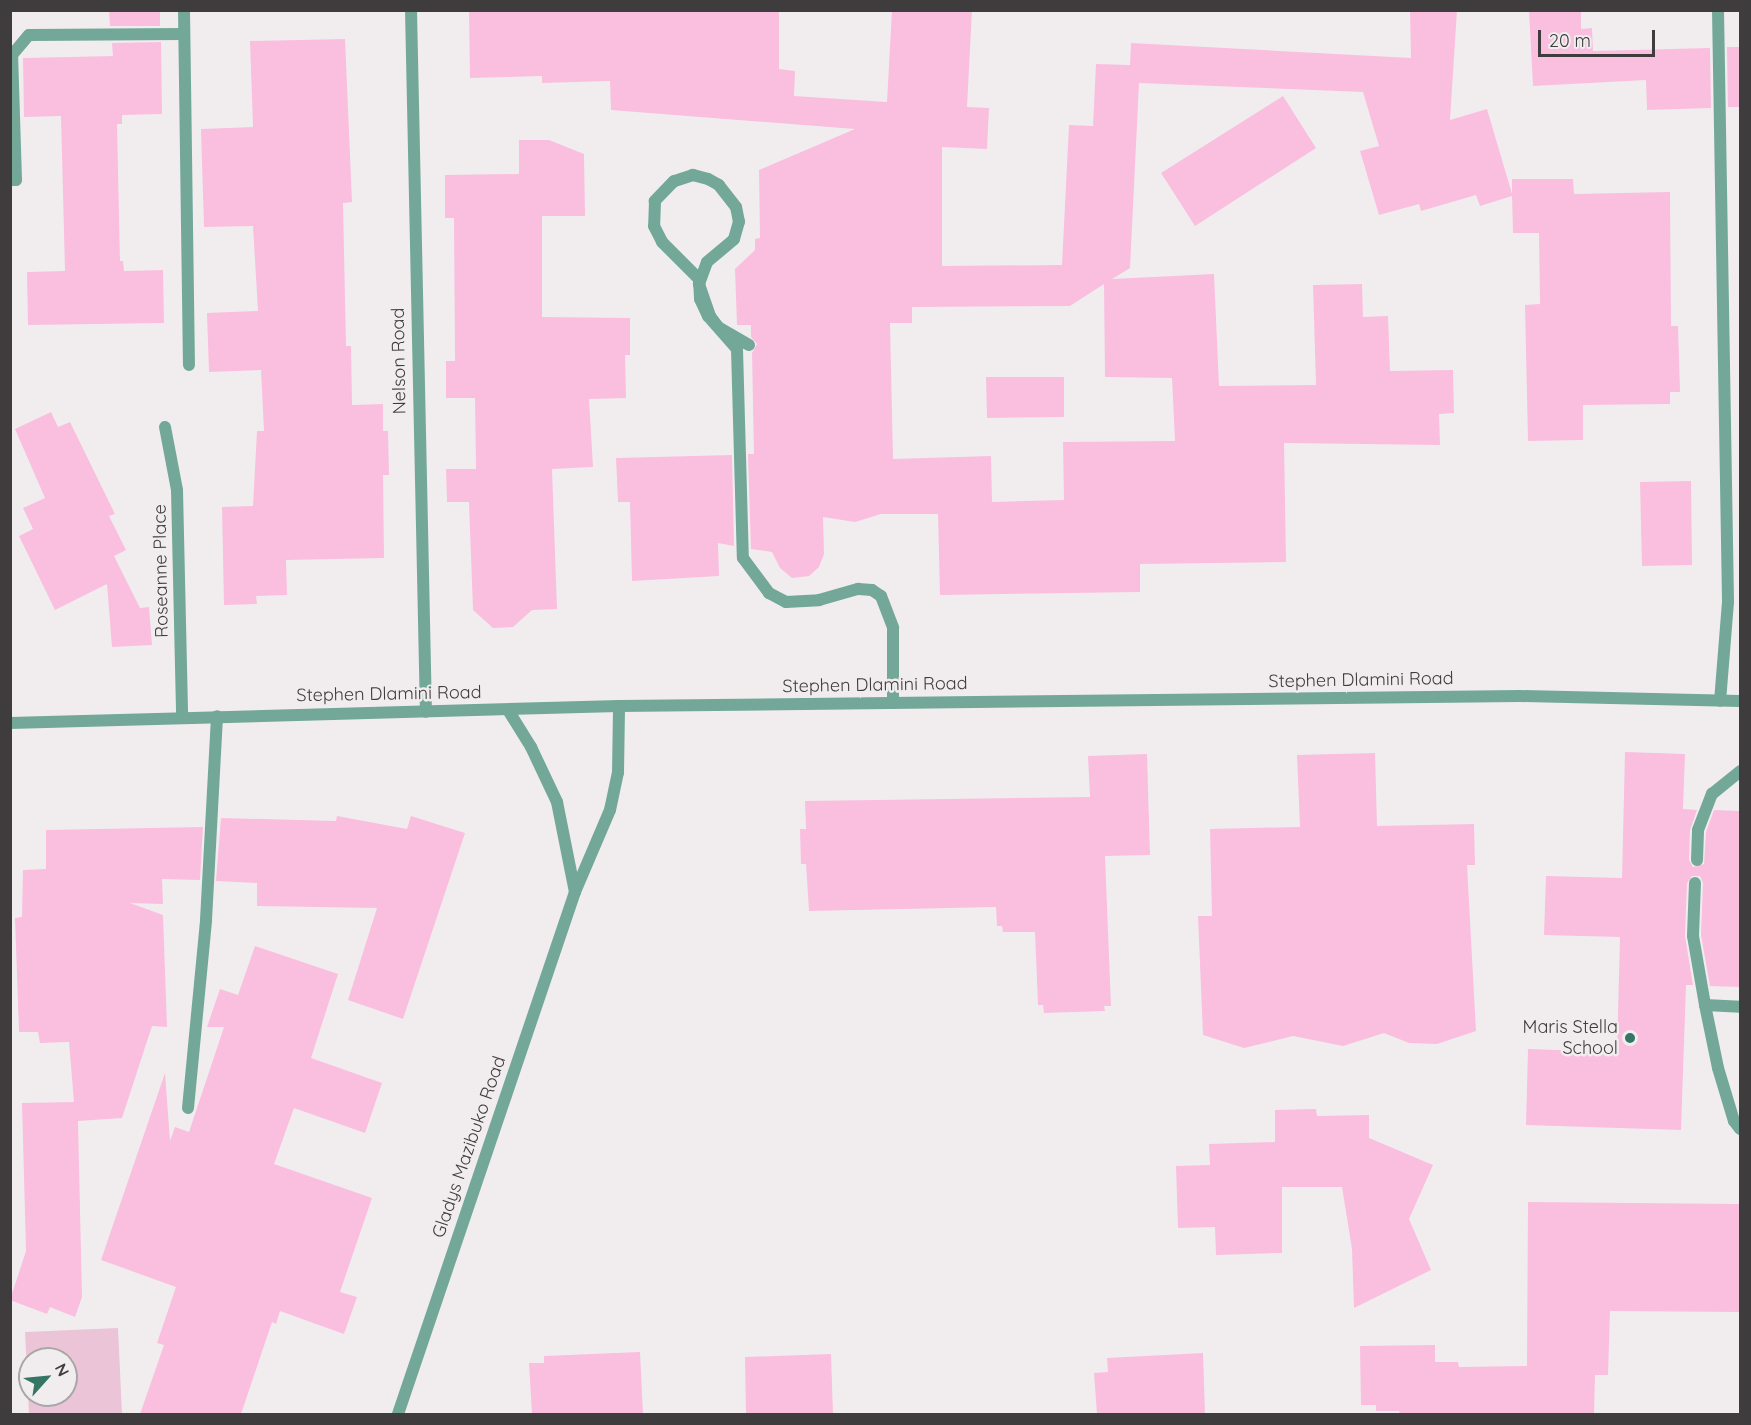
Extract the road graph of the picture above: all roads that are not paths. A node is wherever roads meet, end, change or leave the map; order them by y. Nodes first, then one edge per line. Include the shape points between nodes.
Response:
1 (184, 10) edge
2 (411, 10) edge
3 (1718, 10) edge
4 (183, 34) junction
5 (10, 180) edge
6 (749, 345) dead end
7 (189, 364) dead end
8 (165, 427) dead end
9 (1720, 701) junction
10 (1740, 701) edge
11 (893, 703) junction
12 (619, 706) junction
13 (508, 710) junction
14 (426, 712) junction
15 (182, 716) junction
16 (217, 716) junction
17 (10, 723) edge
18 (1740, 771) edge
19 (1697, 860) dead end
20 (1695, 883) dead end
21 (575, 892) junction
22 (1705, 1005) junction
23 (1740, 1007) edge
24 (188, 1108) dead end
25 (1740, 1129) edge
26 (398, 1414) edge

1 - 4 street
2 - 14 street, Nelson Road
3 - 9 street via 1728,602
4 - 5 street via 29,35 12,55 16,180
4 - 7 street
6 - 11 street via 719,328 710,316 699,284 707,262 734,239 739,222 736,207 719,185 708,179 693,175 674,181 655,201 654,226 662,243 699,279 700,299 708,316 737,349 743,558 769,593 786,602 819,600 858,589 872,590 881,596 893,628
8 - 15 street, Roseanne Place via 177,490
9 - 10 street, Stephen Dlamini Road
9 - 11 street, Stephen Dlamini Road via 1520,696
11 - 12 street, Stephen Dlamini Road
12 - 13 street, Stephen Dlamini Road
12 - 21 street, Gladys Mazibuko Road via 619,753 613,799
13 - 14 street, Stephen Dlamini Road
13 - 21 street via 531,747 556,802
14 - 16 street, Stephen Dlamini Road
15 - 16 street, Stephen Dlamini Road
15 - 17 street, Stephen Dlamini Road
16 - 24 street via 206,920
18 - 19 street via 1712,794 1698,830
20 - 22 street via 1693,936
21 - 26 street, Gladys Mazibuko Road
22 - 23 street
22 - 25 street via 1718,1068

